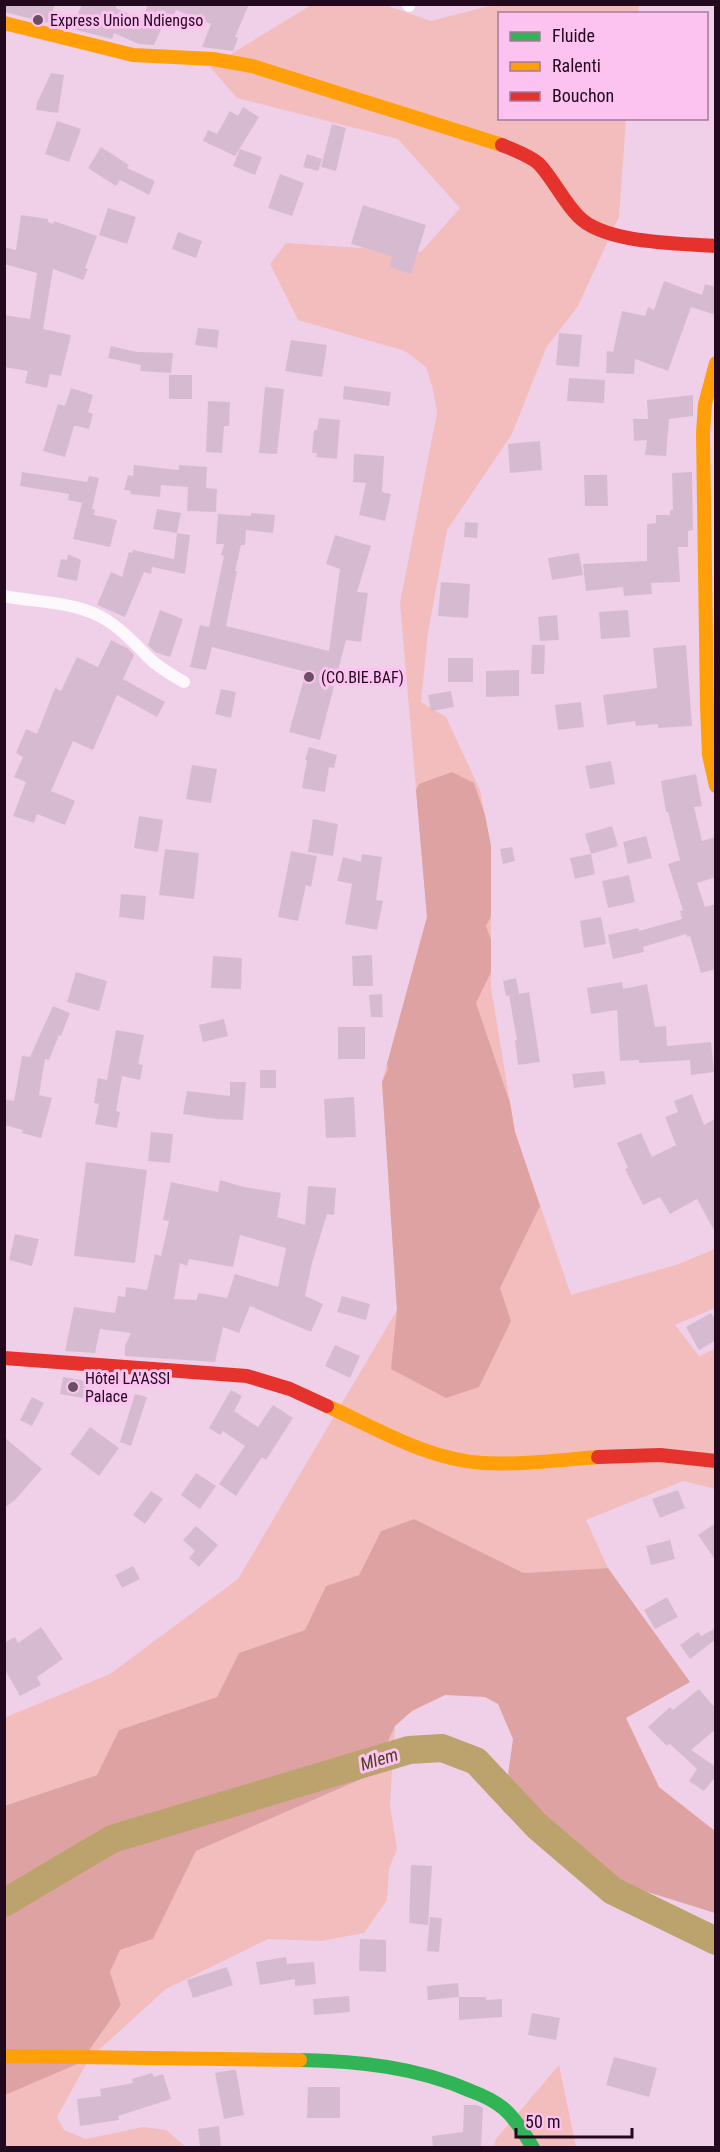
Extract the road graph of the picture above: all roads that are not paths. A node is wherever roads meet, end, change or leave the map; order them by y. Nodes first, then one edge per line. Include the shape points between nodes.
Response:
1 (4, 23) edge
2 (716, 246) edge
3 (716, 363) edge
4 (710, 503) edge
5 (4, 596) edge
6 (184, 682) dead end
7 (716, 786) edge
8 (4, 1358) edge
9 (716, 1461) edge
10 (4, 2056) edge
11 (533, 2148) edge

1 - 2 street via 112,51 232,62 297,80 527,156 545,170 579,217 601,231
3 - 4 street via 705,404 703,433
4 - 7 street via 709,755
5 - 6 street via 79,608 102,618
8 - 9 street via 248,1376 290,1389 423,1449 481,1462 629,1455
10 - 11 street via 311,2060 389,2068 429,2076 488,2097 519,2123

